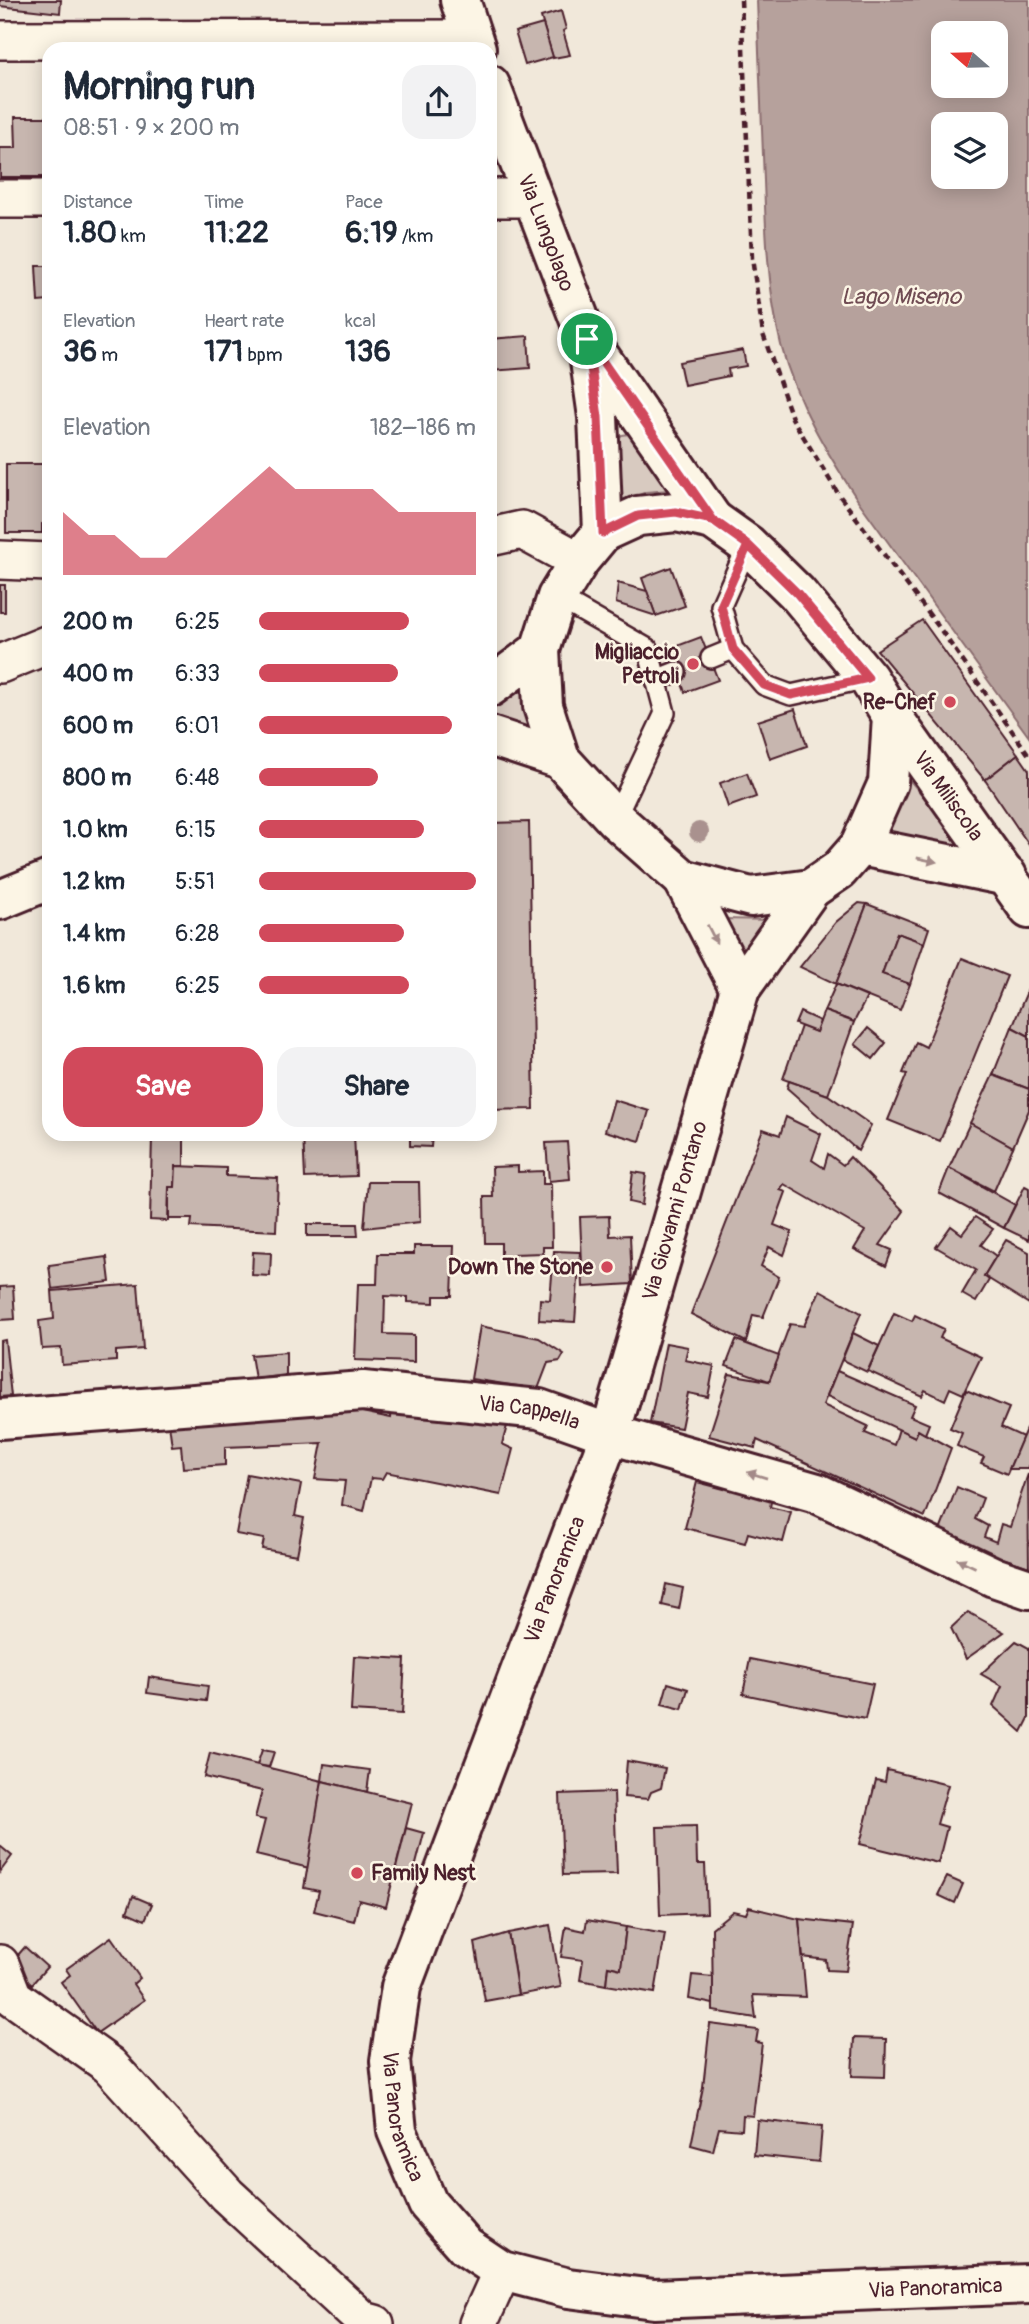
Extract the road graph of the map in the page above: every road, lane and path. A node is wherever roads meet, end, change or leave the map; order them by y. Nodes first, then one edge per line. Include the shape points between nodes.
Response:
1 (460, 0) edge
2 (741, 0) edge
3 (0, 40) edge
4 (237, 42) edge
5 (473, 42) edge
6 (497, 103) edge
7 (497, 198) edge
8 (533, 198) junction
9 (42, 199) edge
10 (0, 200) edge
11 (587, 339) junction
12 (713, 520) junction
13 (497, 535) edge
14 (748, 545) junction
15 (591, 547) junction
16 (0, 560) edge
17 (42, 562) edge
18 (557, 597) junction
19 (42, 648) edge
20 (733, 649) junction
21 (540, 650) junction
22 (711, 658) dead end
23 (0, 664) edge
24 (676, 672) dead end
25 (868, 678) junction
26 (656, 680) junction
27 (497, 682) edge
28 (892, 716) junction
29 (497, 738) edge
30 (1029, 755) edge
31 (560, 759) junction
32 (615, 819) junction
33 (860, 846) junction
34 (1007, 876) junction
35 (683, 878) junction
36 (42, 883) edge
37 (811, 889) junction
38 (0, 900) edge
39 (1029, 909) edge
40 (740, 989) junction
41 (0, 1419) edge
42 (610, 1434) junction
43 (1029, 1589) edge
44 (0, 1964) edge
45 (502, 2271) junction
46 (1029, 2284) edge
47 (375, 2324) edge
48 (478, 2324) edge

1 - 5 street
2 - 30 path via 752,258 762,334 792,418 839,495
3 - 4 street
6 - 8 street, Via Lungolago
7 - 8 street
8 - 11 street, Via Lungolago
9 - 10 street
11 - 12 street, Via Lungolago
11 - 15 street, Via Lungolago via 598,417
12 - 14 street, Via Miliscola
12 - 15 street via 676,512 638,516
13 - 15 street via 522,530
14 - 20 lane via 721,606
14 - 25 street, Via Miliscola via 797,593
15 - 18 street
16 - 17 street
18 - 21 street
18 - 26 lane via 648,649
19 - 23 street
20 - 22 lane
20 - 25 lane via 764,685 791,695
21 - 27 street
21 - 31 street via 543,706
24 - 26 lane
25 - 28 street, Via Miliscola
26 - 32 lane via 665,713
28 - 33 street via 888,783
28 - 34 street, Via Miliscola
29 - 31 street
31 - 32 street
32 - 35 street
33 -> 34 street, Via Miliscola
33 - 37 street via 839,870
34 - 39 street, Via Miliscola
35 - 37 street via 751,897
35 -> 40 street
36 - 38 street
37 - 40 street, Via Giovanni Pontano
40 - 42 street, Via Giovanni Pontano
41 - 42 street, Via Cappella via 363,1391 539,1409
43 -> 42 street, Via Cappella via 994,1577 817,1493
42 - 45 street, Via Panoramica via 401,1987 390,2061 397,2132 428,2204 466,2247
44 - 47 street via 13,1997 109,2065 227,2195 364,2321
45 - 46 street, Via Panoramica via 568,2288 654,2299
45 - 48 street

